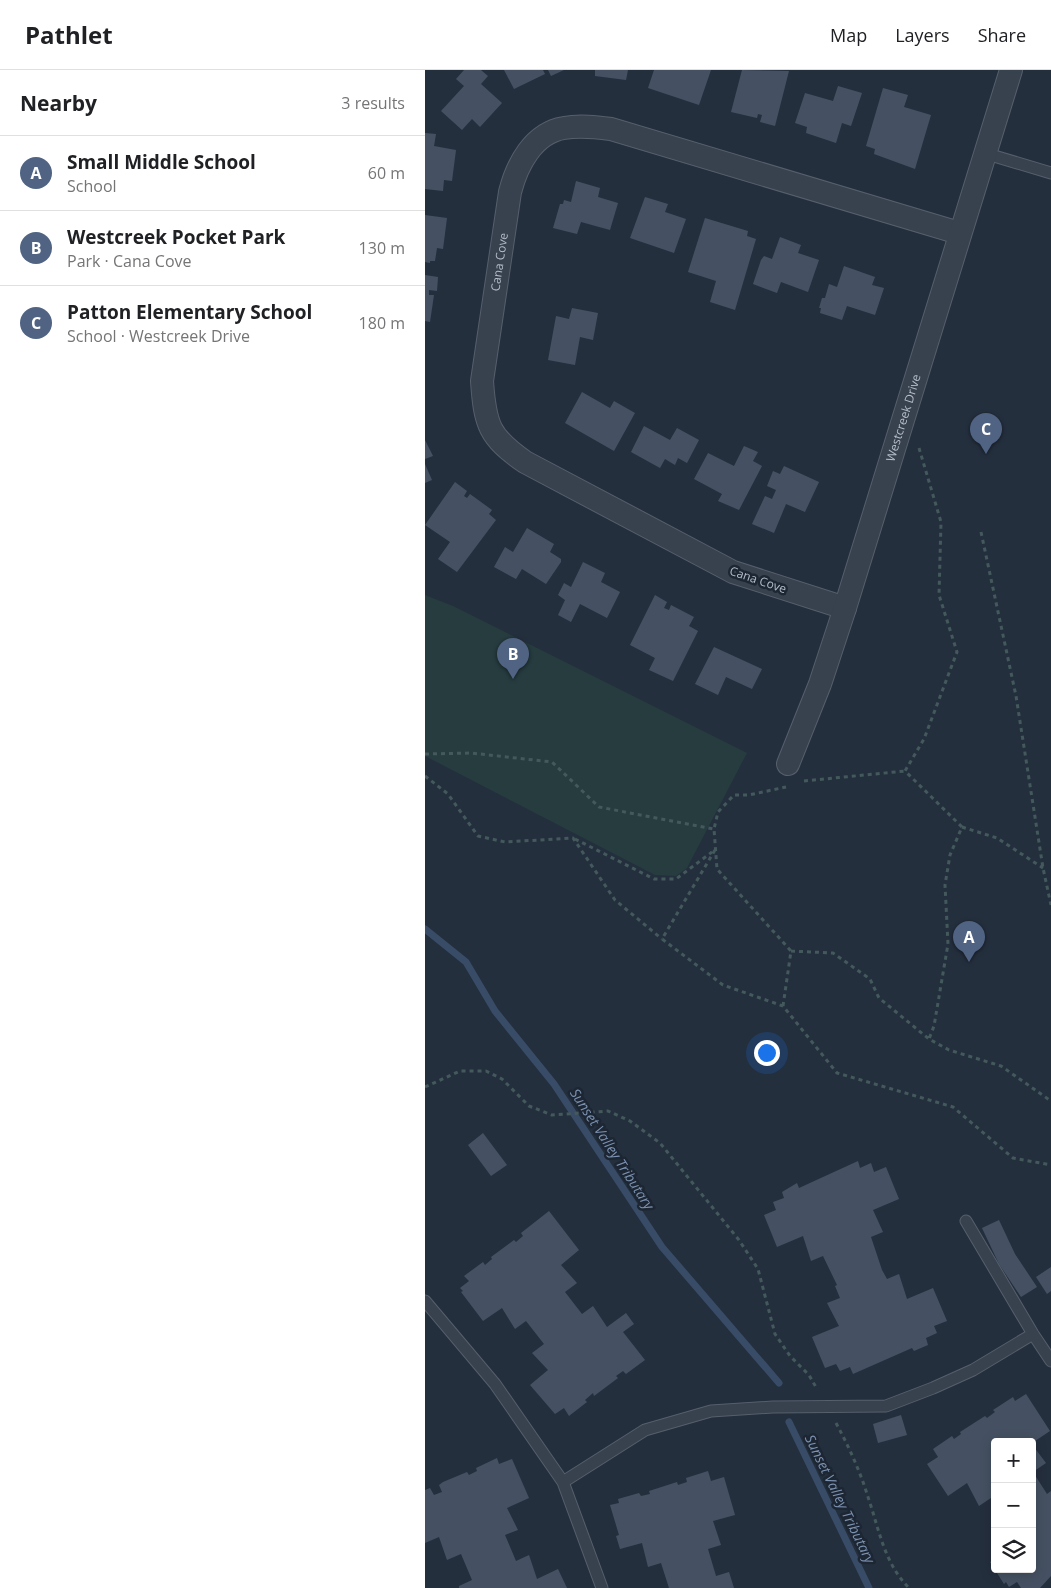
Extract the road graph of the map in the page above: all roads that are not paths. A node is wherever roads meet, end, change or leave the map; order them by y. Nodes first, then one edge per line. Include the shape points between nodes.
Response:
1 (1011, 70) edge
2 (984, 153) junction
3 (1051, 173) edge
4 (959, 233) junction
5 (845, 608) junction
6 (796, 774) road end
7 (966, 1221) dead end
8 (425, 1301) edge
9 (1033, 1334) junction
10 (1051, 1361) edge
11 (563, 1482) junction
12 (602, 1588) edge

1 - 2 street, Westcreek Drive
2 - 3 lane
2 - 4 street, Westcreek Drive
4 - 5 street, Westcreek Drive
4 - 5 street, Cana Cove via 611,129 563,128 526,153 516,170 481,381 488,424 500,445 525,462 733,572
5 - 6 street, Westcreek Drive
7 - 9 lane
8 - 11 lane via 495,1384
9 - 10 lane
9 - 11 lane via 973,1370 885,1406 711,1411 645,1430
11 - 12 lane

